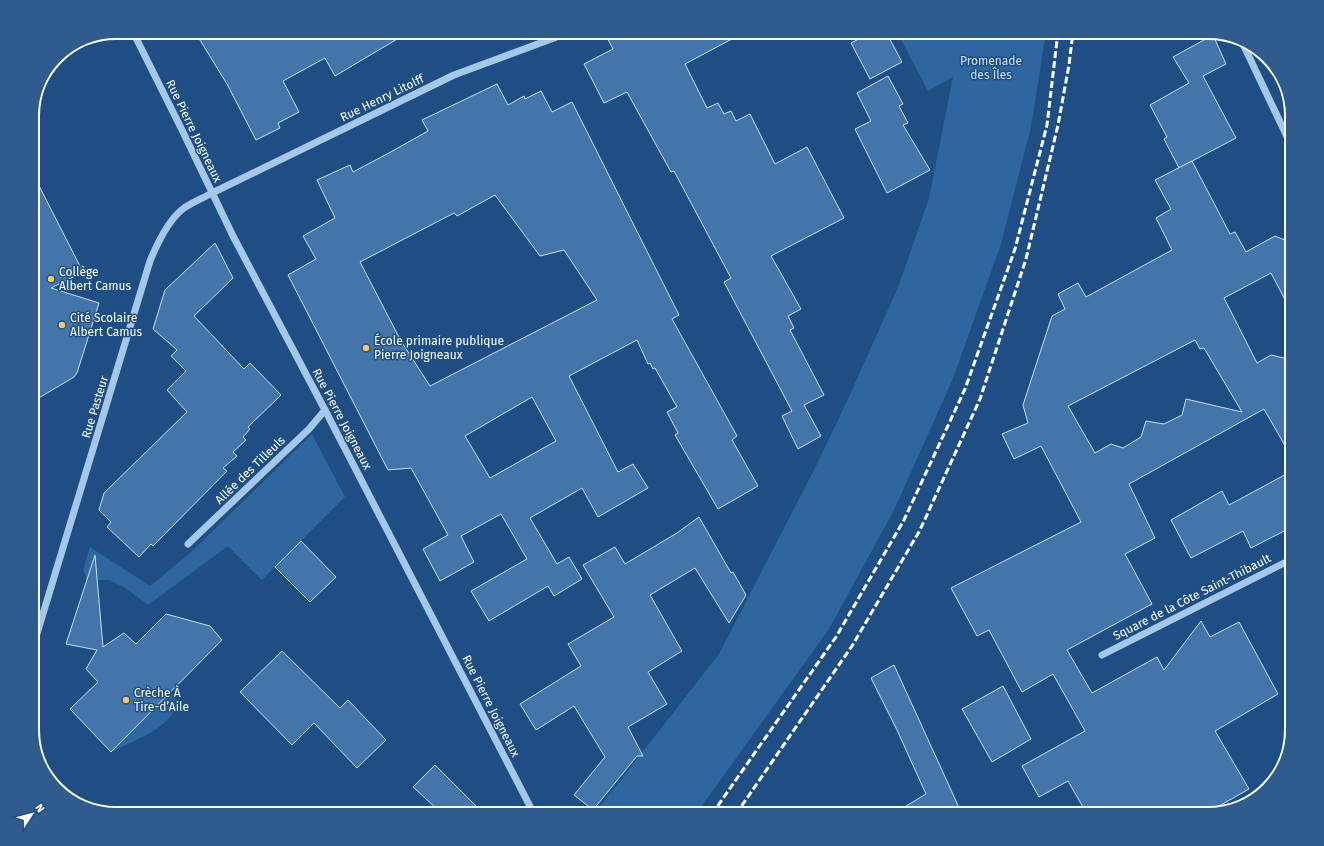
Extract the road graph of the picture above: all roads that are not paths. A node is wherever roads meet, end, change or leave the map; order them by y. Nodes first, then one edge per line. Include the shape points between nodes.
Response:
1 (136, 39) edge
2 (551, 39) edge
3 (1245, 49) edge
4 (1285, 131) edge
5 (212, 193) junction
6 (325, 410) junction
7 (188, 544) dead end
8 (1285, 563) edge
9 (39, 627) edge
10 (1102, 655) dead end
11 (530, 807) edge

1 - 5 street, Rue Pierre Joigneaux
2 - 5 street, Rue Henry Litolff via 454,75
3 - 4 street
5 - 6 street, Rue Pierre Joigneaux
5 - 9 street, Rue Pasteur via 184,208 175,217 150,261
6 - 7 street, Allée des Tilleuls via 309,429
6 - 11 street, Rue Pierre Joigneaux
8 - 10 street, Square de la Côte Saint-Thibault

